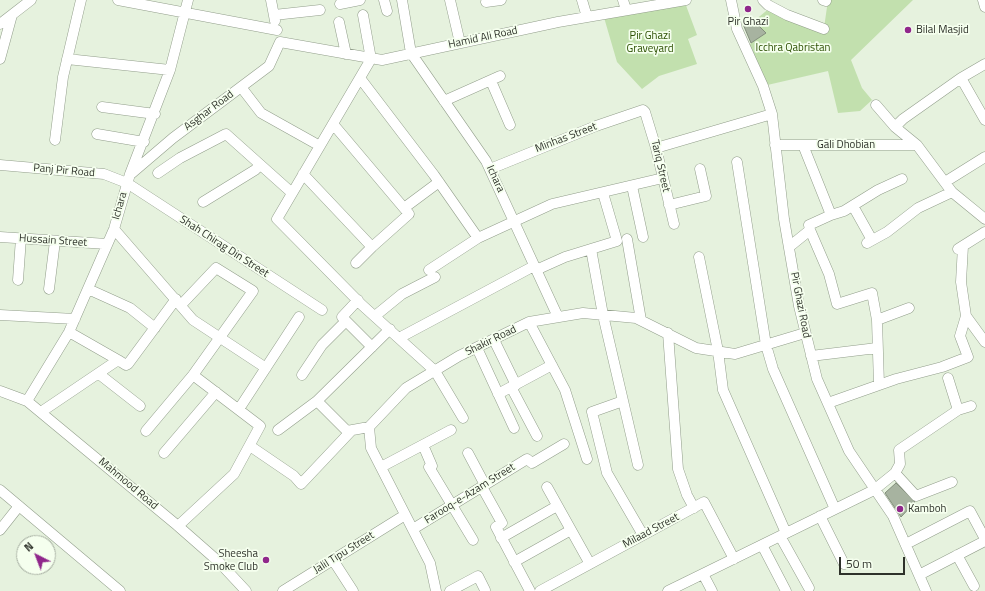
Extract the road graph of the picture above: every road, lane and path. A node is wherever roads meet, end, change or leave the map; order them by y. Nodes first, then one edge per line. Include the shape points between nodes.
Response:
1 (31, 0) edge
2 (81, 0) edge
3 (118, 0) edge
4 (188, 0) edge
5 (271, 0) edge
6 (360, 0) edge
7 (384, 0) edge
8 (402, 0) edge
9 (450, 0) edge
10 (501, 0) edge
11 (582, 0) edge
12 (623, 0) edge
13 (686, 0) edge
14 (731, 0) edge
15 (763, 0) edge
16 (983, 0) edge
17 (486, 2) dead end
18 (340, 4) dead end
19 (985, 7) edge
20 (320, 10) dead end
21 (626, 10) junction
22 (387, 11) dead end
23 (184, 12) junction
24 (12, 15) junction
25 (274, 15) junction
26 (363, 16) dead end
27 (587, 17) junction
28 (339, 22) dead end
29 (0, 24) edge
30 (824, 29) dead end
31 (277, 30) junction
32 (280, 42) junction
33 (460, 43) junction
34 (346, 54) junction
35 (411, 54) junction
36 (0, 59) edge
37 (67, 59) junction
38 (371, 59) junction
39 (985, 64) edge
40 (170, 70) junction
41 (500, 76) dead end
42 (360, 78) junction
43 (961, 78) junction
44 (490, 81) junction
45 (241, 87) junction
46 (444, 101) junction
47 (876, 105) dead end
48 (102, 107) dead end
49 (643, 110) joint
50 (154, 114) junction
51 (772, 114) junction
52 (985, 120) edge
53 (333, 124) junction
54 (510, 125) dead end
55 (895, 127) junction
56 (97, 134) dead end
57 (55, 140) dead end
58 (144, 142) junction
59 (775, 145) junction
60 (803, 145) junction
61 (917, 145) junction
62 (320, 146) junction
63 (656, 148) junction
64 (985, 157) edge
65 (738, 162) dead end
66 (0, 165) edge
67 (260, 165) junction
68 (490, 169) junction
69 (700, 169) dead end
70 (158, 173) dead end
71 (304, 174) junction
72 (129, 178) junction
73 (663, 178) junction
74 (902, 179) dead end
75 (439, 182) junction
76 (945, 182) junction
77 (632, 186) junction
78 (952, 192) junction
79 (602, 193) junction
80 (292, 194) junction
81 (203, 202) dead end
82 (669, 205) junction
83 (853, 206) junction
84 (404, 208) junction
85 (831, 215) junction
86 (985, 219) edge
87 (513, 222) junction
88 (674, 224) dead end
89 (114, 229) junction
90 (810, 230) junction
91 (985, 232) edge
92 (0, 237) edge
93 (643, 237) dead end
94 (21, 238) junction
95 (478, 238) junction
96 (627, 239) dead end
97 (55, 240) junction
98 (107, 244) junction
99 (372, 247) junction
100 (789, 247) junction
101 (591, 249) junction
102 (699, 257) dead end
103 (356, 263) dead end
104 (535, 268) junction
105 (18, 280) dead end
106 (49, 289) dead end
107 (88, 290) junction
108 (358, 300) junction
109 (178, 302) junction
110 (909, 308) dead end
111 (322, 310) dead end
112 (0, 315) edge
113 (603, 315) junction
114 (375, 316) junction
115 (966, 316) junction
116 (299, 317) dead end
117 (558, 317) junction
118 (75, 319) junction
119 (642, 320) junction
120 (877, 320) junction
121 (346, 321) junction
122 (529, 322) junction
123 (155, 328) junction
124 (390, 329) junction
125 (69, 332) junction
126 (805, 333) junction
127 (668, 334) junction
128 (219, 338) junction
129 (399, 338) junction
130 (494, 340) junction
131 (985, 342) edge
132 (766, 345) junction
133 (372, 347) junction
134 (476, 348) junction
135 (877, 348) junction
136 (718, 352) junction
137 (811, 356) junction
138 (118, 360) junction
139 (552, 365) junction
140 (266, 368) junction
141 (435, 371) junction
142 (99, 374) junction
143 (302, 374) dead end
144 (193, 375) junction
145 (948, 378) dead end
146 (878, 385) junction
147 (514, 386) junction
148 (0, 391) edge
149 (216, 392) junction
150 (498, 394) junction
151 (27, 401) junction
152 (317, 401) junction
153 (623, 401) junction
154 (828, 403) junction
155 (140, 406) dead end
156 (971, 406) dead end
157 (238, 409) junction
158 (958, 410) junction
159 (41, 412) junction
160 (463, 418) dead end
161 (370, 428) junction
162 (514, 428) dead end
163 (278, 430) dead end
164 (451, 430) dead end
165 (146, 431) dead end
166 (351, 431) junction
167 (537, 436) dead end
168 (564, 444) dead end
169 (423, 445) junction
170 (250, 446) junction
171 (164, 453) dead end
172 (468, 453) dead end
173 (587, 460) dead end
174 (638, 465) dead end
175 (381, 467) junction
176 (895, 473) junction
177 (952, 482) dead end
178 (483, 486) junction
179 (547, 487) dead end
180 (0, 490) edge
181 (874, 490) junction
182 (453, 505) junction
183 (19, 506) junction
184 (557, 506) junction
185 (694, 508) junction
186 (835, 509) junction
187 (405, 515) junction
188 (820, 516) junction
189 (178, 526) junction
190 (413, 529) junction
191 (0, 530) edge
192 (571, 530) junction
193 (643, 535) junction
194 (783, 535) junction
195 (501, 538) junction
196 (473, 540) dead end
197 (985, 540) edge
198 (906, 544) junction
199 (762, 545) junction
200 (957, 555) junction
201 (734, 559) junction
202 (332, 560) junction
203 (514, 562) junction
204 (590, 564) junction
205 (844, 564) dead end
206 (704, 574) junction
207 (919, 575) junction
208 (974, 586) dead end
209 (809, 588) dead end
210 (679, 589) edge
211 (485, 590) dead end
212 (120, 591) edge
213 (246, 591) edge
214 (283, 591) edge
215 (353, 591) edge
216 (436, 591) edge
217 (450, 591) edge
218 (530, 591) edge
219 (540, 591) edge
220 (668, 591) edge
221 (712, 591) edge
222 (786, 591) edge
223 (926, 591) edge

1 - 24 street
2 - 37 street
3 - 23 street
4 - 23 street, Ichara
5 - 25 street
6 - 18 street
7 - 22 street
8 - 35 street
9 - 33 street
10 - 17 street
11 - 27 street
12 - 21 street
13 - 21 street, Hamid Ali Road
14 - 51 street, Pir Ghazi Road via 737,29 767,94
15 - 30 street via 787,15
16 - 19 street
20 - 25 street
21 - 27 street, Hamid Ali Road
23 - 31 street
23 - 40 street, Ichara
24 - 29 street
24 - 36 street
25 - 31 street
26 - 38 street
27 - 33 street, Hamid Ali Road
28 - 34 street
31 - 32 street
32 - 34 street, Hamid Ali Road
32 - 45 street, Asghar Road via 269,66
33 - 35 street, Hamid Ali Road
34 - 38 street, Hamid Ali Road
35 - 38 street, Hamid Ali Road via 382,60
35 - 46 street, Ichara
37 - 40 street
37 - 57 street
38 - 42 street
39 - 43 street
40 - 50 street, Ichara
41 - 44 street
42 - 53 street
42 - 75 street
43 - 52 street
43 - 55 street
44 - 46 street
44 - 54 street
45 - 62 street via 261,113
45 - 72 street, Asghar Road via 173,138
46 - 68 street, Ichara
47 - 55 street
48 - 50 street
49 - 63 street, Tariq Street
49 - 68 street, Minhas Street
50 - 58 street, Ichara
51 - 59 street, Pir Ghazi Road
51 - 63 street
53 - 62 street
53 - 84 street
55 - 61 street
56 - 58 street
58 - 72 street, Ichara
59 - 60 street, Gali Dhobian
59 - 100 street, Pir Ghazi Road
60 - 61 street, Gali Dhobian
60 - 85 street
61 - 76 street
62 - 71 street
63 - 73 street, Tariq Street
64 - 76 street
65 - 132 street
66 - 72 street, Panj Pir Road
67 - 70 street via 226,134 180,158
67 - 80 street
67 - 81 street
68 - 87 street, Ichara
69 - 82 street via 706,196
71 - 80 street
71 - 99 street
72 - 89 street, Ichara
72 - 111 street, Shah Chirag Din Street
73 - 77 street
73 - 82 street, Tariq Street
74 - 83 street
75 - 84 street
75 - 95 street
76 - 78 street
77 - 79 street
77 - 93 street
78 - 83 street via 918,208 870,242
78 - 86 street
79 - 87 street via 552,204
79 - 101 street via 617,241
80 - 108 street via 278,216 278,222
82 - 88 street, Tariq Street
83 - 85 street
84 - 99 street via 409,214
85 - 90 street via 810,225
87 - 95 street
87 - 104 street, Ichara
89 - 98 street, Ichara
89 - 109 street
90 - 100 street
90 - 120 street via 829,274 837,304 872,293
91 - 115 street via 960,248
92 - 94 street, Hussain Street
94 - 97 street, Hussain Street
94 - 105 street
95 - 114 street
96 - 119 street
97 - 98 street, Hussain Street
97 - 106 street
98 - 107 street, Ichara
99 - 103 street
100 - 126 street, Pir Ghazi Road
101 - 104 street
101 - 113 street
102 - 136 street
104 - 117 street, Ichara
104 - 129 street
107 - 118 street, Ichara
107 - 123 street via 130,308
108 - 114 street
108 - 121 street via 342,317
109 - 123 street
109 - 128 street via 193,320
109 - 128 street via 216,268 253,291
110 - 120 street
112 - 118 street
113 - 117 street, Shakir Road via 583,313
113 - 119 street, Shakir Road
113 - 153 street
114 - 124 street
115 - 131 street
115 - 146 street via 960,336 968,357
116 - 140 street
117 - 122 street, Shakir Road
118 - 125 street, Ichara
119 - 127 street, Shakir Road
120 - 135 street
121 - 133 street
121 - 143 street via 322,345
122 - 130 street, Shakir Road
122 - 139 street
123 - 138 street via 128,364
124 - 129 street
124 - 133 street
125 - 138 street
125 - 151 street, Ichara
126 - 132 street, Shakir Road
126 - 137 street, Pir Ghazi Road
127 - 136 street, Shakir Road via 696,348
127 - 185 street via 678,469
128 - 140 street
128 - 144 street
129 - 141 street
130 - 134 street, Shakir Road
130 - 147 street
132 - 136 street, Shakir Road via 735,354
132 - 186 street via 773,369
133 - 152 street
134 - 141 street, Shakir Road
134 - 150 street
135 - 137 street
135 - 146 street
136 - 194 street via 723,390
137 - 154 street, Pir Ghazi Road via 817,379
138 - 142 street
139 - 147 street
139 - 173 street via 565,390
140 - 157 street
141 - 160 street
141 - 161 street, Shakir Road via 406,388
142 - 155 street
142 - 159 street
144 - 149 street
144 - 165 street
145 - 158 street
146 - 154 street
147 - 150 street
147 - 167 street
148 - 151 street, Mahmood Road
149 - 157 street
149 - 171 street
150 - 162 street
151 - 159 street, Mahmood Road
152 - 163 street
152 - 166 street via 347,431
153 - 174 street
153 - 193 street via 592,412 607,473
154 - 181 street, Pir Ghazi Road via 849,451
156 - 158 street
157 - 170 street via 260,426
158 - 176 street via 899,450 900,464
159 - 189 street, Mahmood Road
161 - 166 street
161 - 175 street via 370,448
164 - 169 street
166 - 170 street via 301,484 294,476
168 - 178 street, Farooq-e-Azam Street via 532,462 527,459
169 - 175 street
169 - 182 street via 432,466 429,467
170 - 189 street via 234,474
172 - 178 street
175 - 187 street
176 - 177 street via 916,496
176 - 181 street
178 - 182 street, Farooq-e-Azam Street
178 - 195 street via 502,523 496,527
179 - 184 street
180 - 183 street
181 - 186 street
181 - 198 street, Pir Ghazi Road via 893,516
182 - 190 street, Farooq-e-Azam Street
182 - 196 street
183 - 191 street
183 - 212 street
184 - 192 street
184 - 195 street
185 - 193 street, Milaad Street
185 - 201 street via 704,502
186 - 188 street
187 - 190 street
187 - 202 street, Jalil Tipu Street
188 - 194 street
188 - 205 street
189 - 213 street, Mahmood Road via 219,562
190 - 216 street via 430,563
192 - 203 street
192 - 204 street
193 - 204 street, Milaad Street
194 - 199 street
194 - 209 street
195 - 203 street
197 - 198 street via 970,511
197 - 200 street
198 - 207 street, Pir Ghazi Road
199 - 201 street
199 - 222 street
200 - 207 street
200 - 208 street
201 - 206 street
202 - 214 street, Jalil Tipu Street
202 - 215 street
203 - 218 street
204 - 219 street, Milaad Street
206 - 210 street
206 - 221 street
207 - 223 street, Pir Ghazi Road
210 - 220 street
211 - 217 street via 478,576

